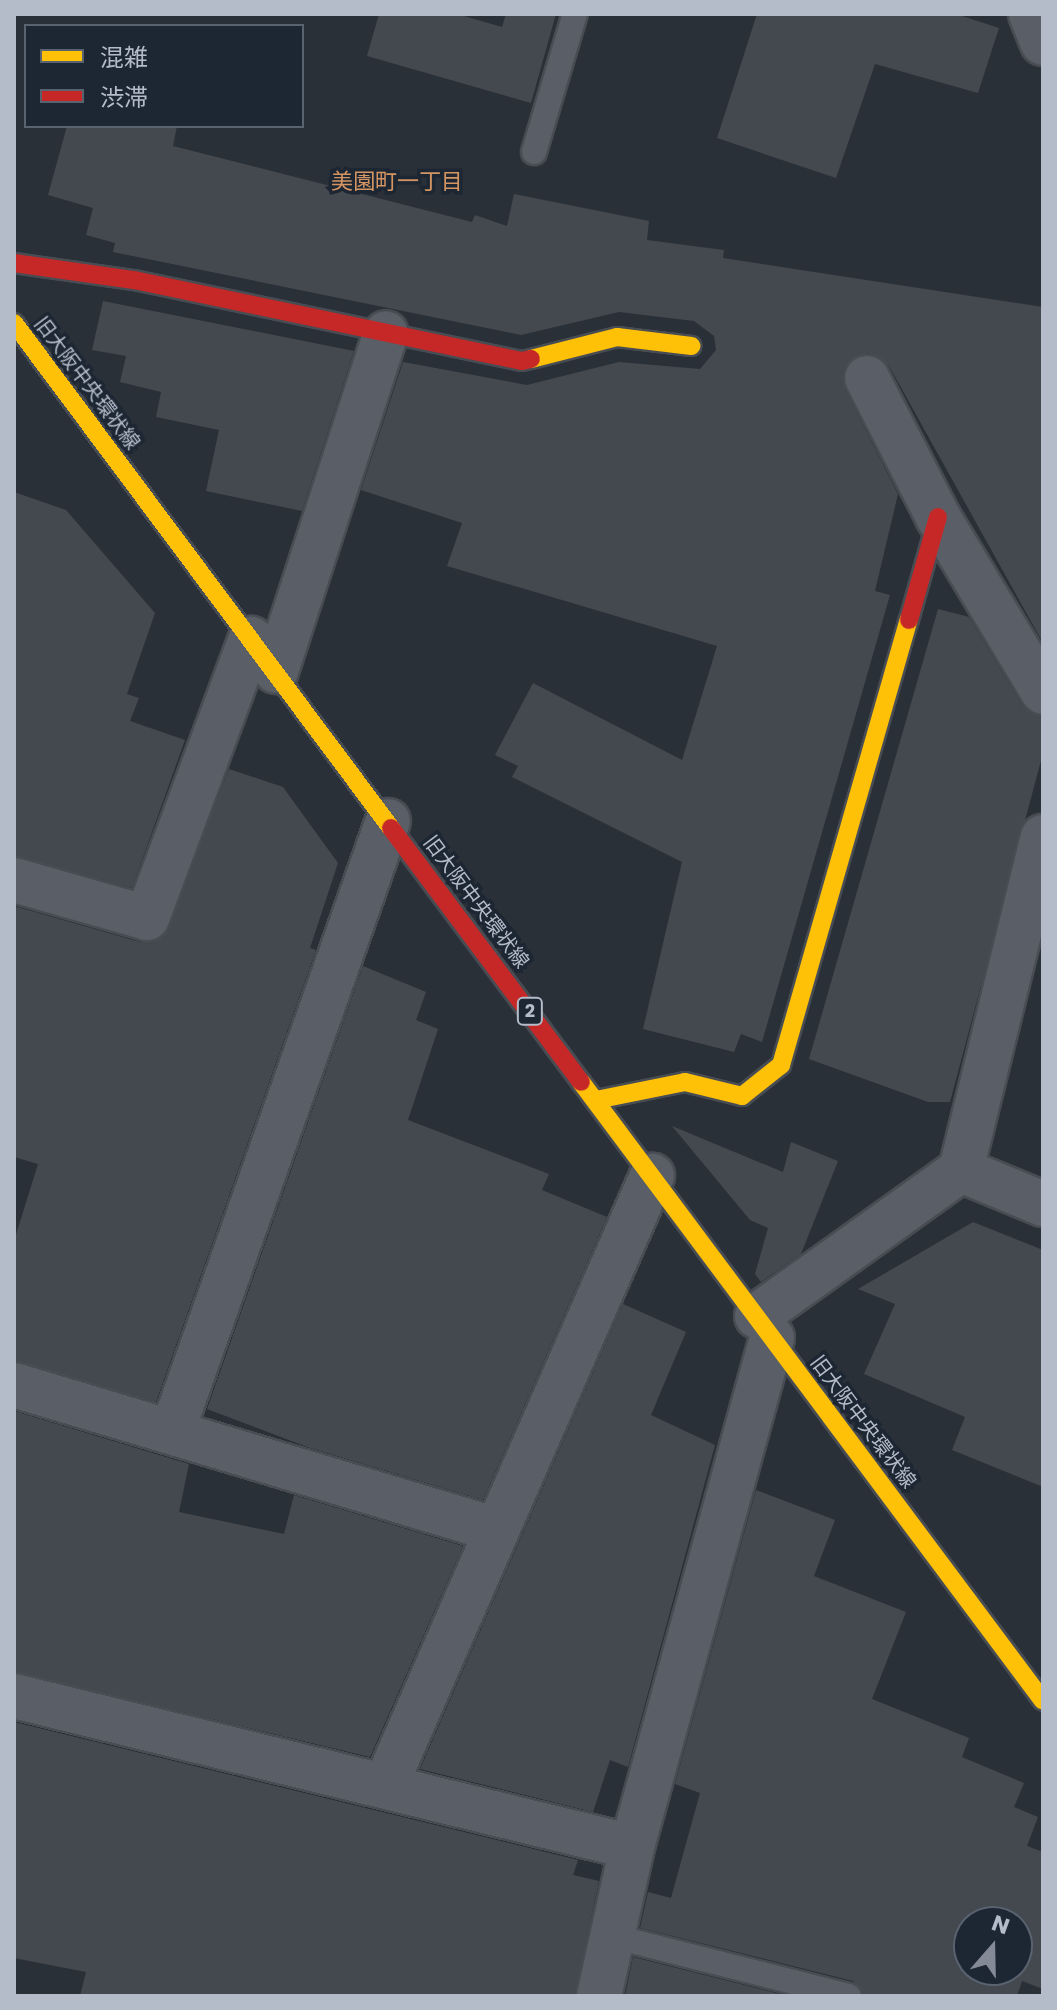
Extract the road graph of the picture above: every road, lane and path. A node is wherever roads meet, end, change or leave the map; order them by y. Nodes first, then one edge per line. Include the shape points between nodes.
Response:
1 (575, 14) edge
2 (1031, 14) edge
3 (1043, 43) edge
4 (534, 152) dead end
5 (14, 263) edge
6 (14, 323) edge
7 (386, 333) junction
8 (691, 346) dead end
9 (867, 378) dead end
10 (938, 517) junction
11 (264, 655) junction
12 (1043, 692) edge
13 (388, 821) junction
14 (1043, 837) edge
15 (14, 880) edge
16 (1037, 892) edge
17 (596, 1100) junction
18 (961, 1170) junction
19 (652, 1176) junction
20 (1043, 1204) edge
21 (765, 1327) junction
22 (14, 1385) edge
23 (172, 1432) junction
24 (497, 1530) junction
25 (14, 1696) edge
26 (1043, 1701) edge
27 (386, 1784) junction
28 (632, 1847) junction
29 (612, 1936) junction
30 (599, 1996) edge
31 (849, 1996) edge

1 - 4 lane
2 - 3 street
5 - 7 main road via 134,280
6 - 11 main road, 旧大阪中央環状線 / 2
7 - 8 main road via 522,361 617,337
7 - 11 street
9 - 10 street
10 - 12 street
10 - 17 main road via 781,1065 742,1096 685,1082
11 - 13 main road, 旧大阪中央環状線 / 2
11 - 15 street via 147,918
13 - 17 main road, 旧大阪中央環状線 / 2
13 - 23 street
14 - 16 street
16 - 18 street
17 - 19 main road, 旧大阪中央環状線 / 2
18 - 20 street
18 - 21 street
19 - 21 main road, 旧大阪中央環状線 / 2
19 - 24 street
21 - 26 main road, 旧大阪中央環状線 / 2
21 - 28 street
22 - 23 street
23 - 24 street
24 - 27 street
25 - 27 street
27 - 28 street
28 - 29 street
29 - 30 street
29 - 31 lane

